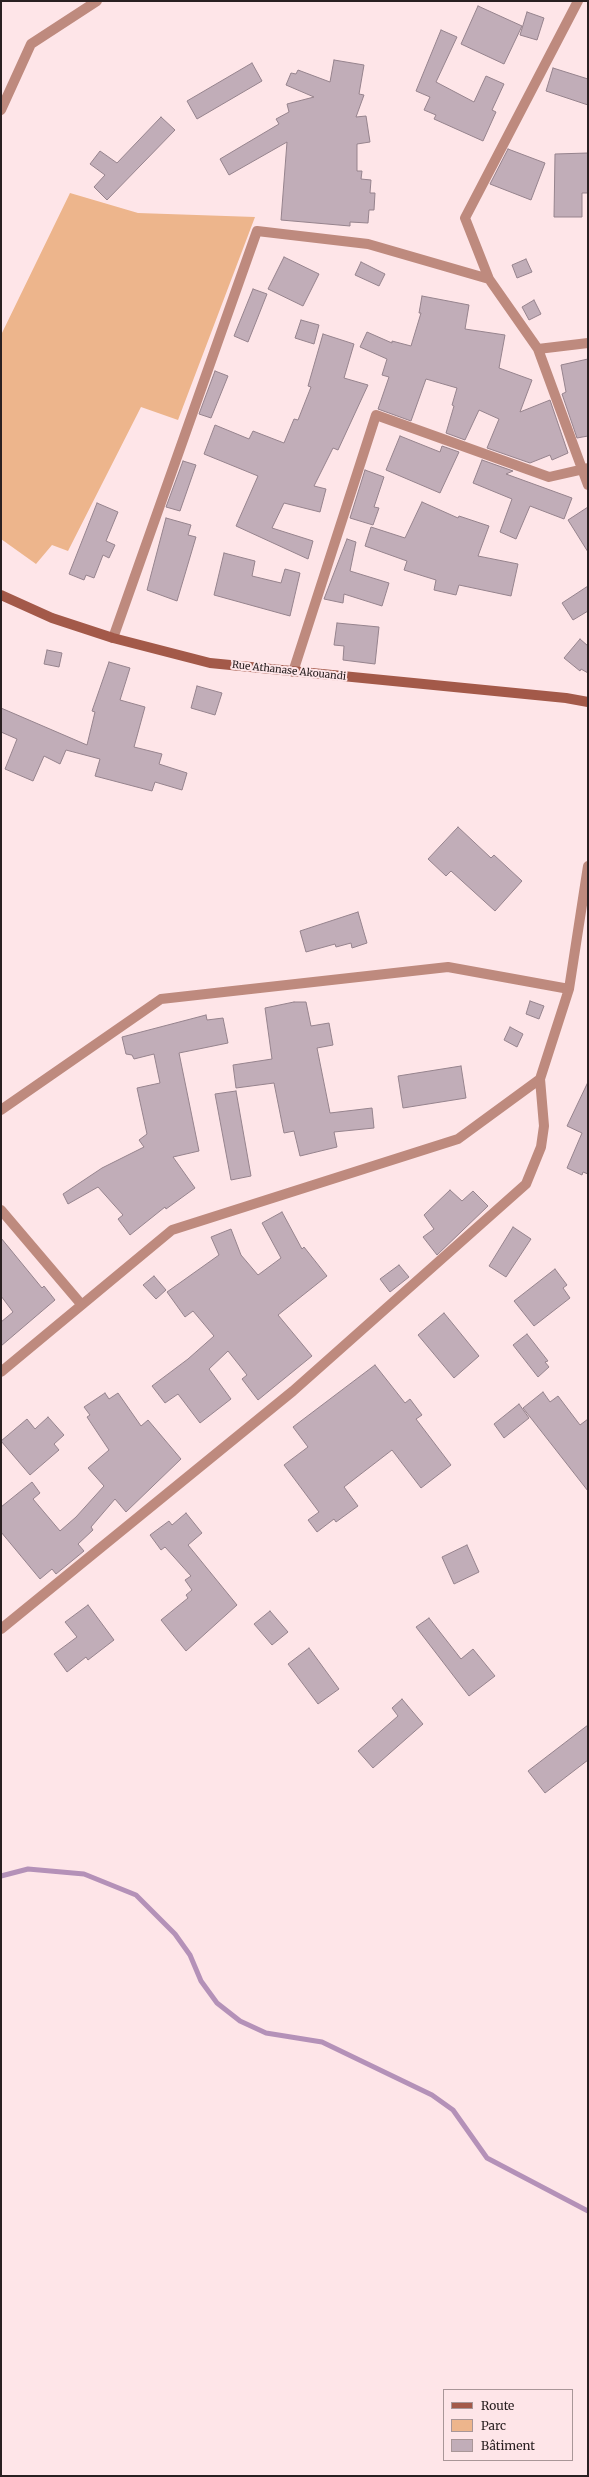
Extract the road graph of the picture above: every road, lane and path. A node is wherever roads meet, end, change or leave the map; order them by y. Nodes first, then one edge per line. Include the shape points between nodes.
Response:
1 (97, 1) edge
2 (578, 1) edge
3 (1, 110) edge
4 (489, 279) junction
5 (588, 343) edge
6 (538, 349) junction
7 (584, 468) edge
8 (588, 485) edge
9 (1, 595) edge
10 (113, 638) junction
11 (293, 672) junction
12 (588, 702) edge
13 (588, 866) edge
14 (569, 989) junction
15 (540, 1079) junction
16 (1, 1110) edge
17 (1, 1210) edge
18 (81, 1304) junction
19 (1, 1372) edge
20 (1, 1629) edge

1 - 3 street via 31,44
2 - 4 street via 465,218
4 - 6 street
4 - 10 street via 368,244 257,231
5 - 6 street
6 - 7 street
7 - 8 street
7 - 11 street via 549,478 376,416
9 - 10 street, Rue Athanase Akouandi via 52,618
10 - 11 street, Rue Athanase Akouandi via 210,663
11 - 12 street, Rue Athanase Akouandi
13 - 14 street
14 - 15 street
14 - 16 street via 448,967 161,999
15 - 18 street via 458,1139 172,1230
15 - 20 street via 543,1133 541,1147 526,1184 293,1391
17 - 18 street
18 - 19 street

